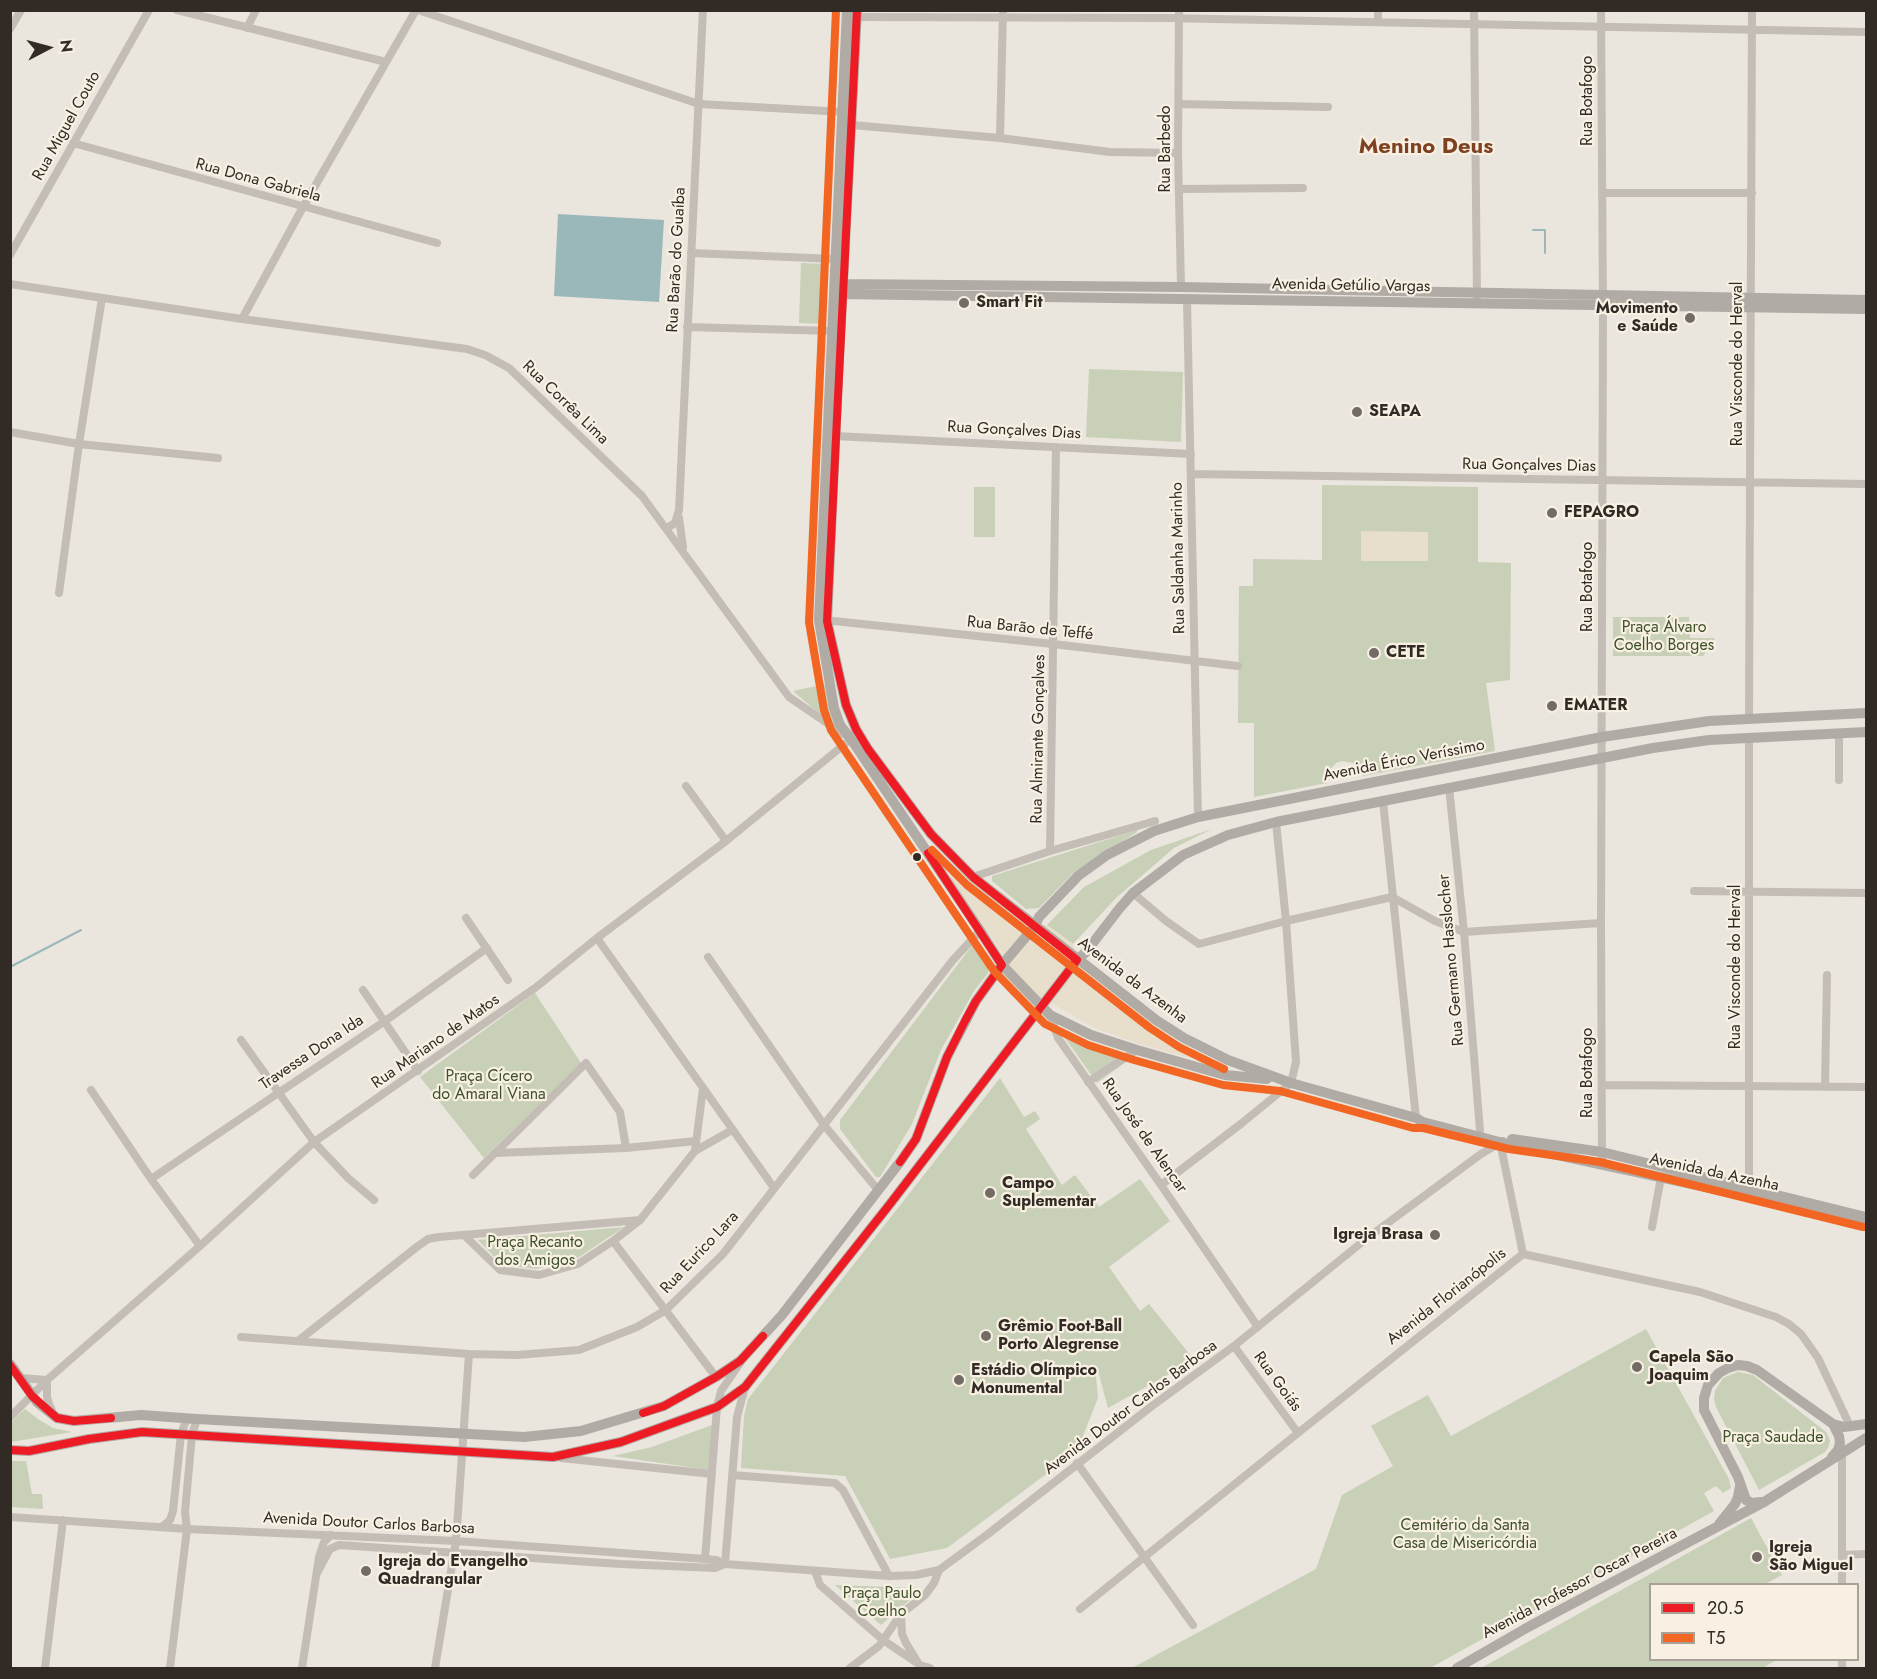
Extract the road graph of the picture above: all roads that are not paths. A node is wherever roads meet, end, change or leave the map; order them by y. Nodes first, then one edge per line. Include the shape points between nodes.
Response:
1 (21, 10) edge
2 (148, 10) edge
3 (177, 10) edge
4 (256, 10) edge
5 (417, 10) edge
6 (703, 10) edge
7 (1284, 10) edge
8 (1378, 10) edge
9 (1474, 10) edge
10 (1601, 10) edge
11 (1752, 10) edge
12 (852, 14) edge
13 (1003, 14) edge
14 (1180, 14) edge
15 (1284, 20) junction
16 (1378, 22) junction
17 (1474, 24) junction
18 (1601, 26) junction
19 (247, 28) junction
20 (10, 29) edge
21 (1752, 29) junction
22 (1866, 32) edge
23 (386, 62) junction
24 (699, 104) junction
25 (1179, 105) junction
26 (1328, 107) dead end
27 (848, 112) junction
28 (852, 125) junction
29 (1000, 138) junction
30 (73, 143) junction
31 (1178, 153) junction
32 (1303, 188) dead end
33 (1179, 189) junction
34 (1602, 193) junction
35 (1752, 194) junction
36 (303, 207) junction
37 (437, 243) dead end
38 (691, 253) junction
39 (10, 255) edge
40 (836, 259) junction
41 (10, 284) edge
42 (1181, 287) junction
43 (839, 289) junction
44 (102, 298) junction
45 (1186, 299) junction
46 (1481, 299) junction
47 (1866, 300) edge
48 (1603, 301) junction
49 (1755, 303) junction
50 (1866, 309) edge
51 (242, 319) junction
52 (687, 327) junction
53 (833, 331) junction
54 (840, 350) junction
55 (828, 418) junction
56 (10, 432) edge
57 (835, 436) junction
58 (79, 444) junction
59 (1056, 447) junction
60 (827, 451) junction
61 (1191, 454) junction
62 (218, 458) dead end
63 (1191, 474) junction
64 (1602, 480) junction
65 (1751, 482) junction
66 (1866, 483) edge
67 (679, 510) junction
68 (658, 518) junction
69 (823, 520) junction
70 (667, 528) junction
71 (830, 547) junction
72 (687, 556) junction
73 (59, 593) dead end
74 (823, 620) junction
75 (1053, 644) junction
76 (1195, 661) junction
77 (1238, 666) dead end
78 (1866, 713) edge
79 (1749, 718) junction
80 (1866, 732) edge
81 (1839, 733) junction
82 (1602, 737) junction
83 (1749, 737) junction
84 (851, 739) junction
85 (868, 749) junction
86 (1602, 757) junction
87 (1839, 780) dead end
88 (686, 786) dead end
89 (1449, 787) junction
90 (1383, 801) junction
91 (1198, 817) junction
92 (1276, 822) junction
93 (1152, 825) junction
94 (726, 841) junction
95 (1050, 851) junction
96 (973, 877) junction
97 (1694, 891) dead end
98 (1749, 892) junction
99 (1133, 893) junction
100 (1866, 893) edge
101 (1392, 897) junction
102 (466, 918) dead end
103 (1286, 921) junction
104 (1601, 923) junction
105 (1035, 926) junction
106 (980, 932) junction
107 (1464, 932) junction
108 (597, 938) junction
109 (487, 948) junction
110 (708, 957) dead end
111 (1077, 960) junction
112 (1002, 966) junction
113 (1827, 975) dead end
114 (508, 980) dead end
115 (363, 990) dead end
116 (1041, 1007) junction
117 (1050, 1014) junction
118 (385, 1021) junction
119 (242, 1040) dead end
120 (1137, 1050) junction
121 (418, 1071) junction
122 (1088, 1082) junction
123 (1286, 1082) junction
124 (1602, 1085) junction
125 (1750, 1086) junction
126 (1825, 1087) junction
127 (1866, 1087) edge
128 (703, 1088) junction
129 (92, 1090) dead end
130 (277, 1092) junction
131 (1416, 1118) junction
132 (824, 1125) junction
133 (732, 1130) junction
134 (1480, 1131) junction
135 (696, 1141) junction
136 (1505, 1141) junction
137 (314, 1142) junction
138 (626, 1148) junction
139 (695, 1151) junction
140 (1602, 1152) junction
141 (495, 1153) junction
142 (1602, 1164) junction
143 (473, 1175) dead end
144 (1660, 1177) junction
145 (150, 1179) junction
146 (1161, 1185) junction
147 (774, 1188) junction
148 (878, 1190) junction
149 (1749, 1192) junction
150 (374, 1200) dead end
151 (1866, 1217) edge
152 (640, 1220) junction
153 (1866, 1225) edge
154 (1652, 1227) dead end
155 (464, 1235) junction
156 (614, 1241) junction
157 (200, 1246) junction
158 (1523, 1254) junction
159 (666, 1310) junction
160 (1258, 1328) junction
161 (241, 1337) dead end
162 (298, 1341) junction
163 (1234, 1346) junction
164 (469, 1354) junction
165 (740, 1362) junction
166 (10, 1364) edge
167 (717, 1377) junction
168 (20, 1378) junction
169 (47, 1380) junction
170 (745, 1387) junction
171 (32, 1396) junction
172 (717, 1407) junction
173 (10, 1417) edge
174 (57, 1418) junction
175 (1866, 1418) edge
176 (192, 1419) junction
177 (1833, 1424) junction
178 (1866, 1424) edge
179 (1850, 1426) junction
180 (1298, 1433) junction
181 (463, 1434) junction
182 (187, 1435) junction
183 (1866, 1438) edge
184 (10, 1450) edge
185 (462, 1452) junction
186 (1842, 1454) junction
187 (553, 1457) junction
188 (1077, 1463) junction
189 (1823, 1466) junction
190 (712, 1474) junction
191 (732, 1475) junction
192 (1740, 1486) junction
193 (1764, 1502) junction
194 (10, 1517) edge
195 (63, 1520) junction
196 (162, 1527) junction
197 (1718, 1527) junction
198 (187, 1529) junction
199 (331, 1535) junction
200 (456, 1541) junction
201 (454, 1552) junction
202 (1866, 1554) edge
203 (1842, 1555) junction
204 (1145, 1557) junction
205 (705, 1559) junction
206 (725, 1564) junction
207 (939, 1570) junction
208 (815, 1571) junction
209 (317, 1572) junction
210 (889, 1576) junction
211 (1842, 1583) edge
212 (1080, 1609) dead end
213 (901, 1614) junction
214 (1193, 1625) dead end
215 (883, 1640) junction
216 (920, 1665) junction
217 (45, 1668) edge
218 (170, 1668) edge
219 (302, 1668) edge
220 (435, 1668) edge
221 (850, 1668) edge
222 (930, 1668) edge
223 (1457, 1668) edge

1 - 20 street
2 - 30 street, Rua Miguel Couto
3 - 19 street
4 - 19 street
5 - 23 street
5 - 24 street
6 - 24 street, Rua Barão do Guaíba
7 - 15 street
8 - 16 street
9 - 17 street
10 - 18 street, Rua Botafogo
11 - 21 street, Rua Visconde do Herval
12 - 13 street
12 - 27 main road
13 - 14 street
13 - 29 street
14 - 15 street
14 - 25 street, Rua Barbedo
15 - 16 street
16 - 17 street
17 - 18 street
17 - 46 street
18 - 21 street
18 - 34 street, Rua Botafogo
19 - 23 street
21 - 22 street
21 - 35 street, Rua Visconde do Herval
23 - 36 street
24 - 27 street
24 - 38 street, Rua Barão do Guaíba
25 - 26 street
25 - 31 street, Rua Barbedo
27 - 28 main road
27 - 40 main road
28 - 29 street
28 - 43 main road
29 - 31 street via 1110,152
30 - 36 street, Rua Dona Gabriela
30 - 39 street, Rua Miguel Couto
31 - 33 street, Rua Barbedo
32 - 33 street
33 - 42 street, Rua Barbedo
34 - 35 street
34 - 48 street, Rua Botafogo
35 - 49 street, Rua Visconde do Herval
36 - 37 street, Rua Dona Gabriela
36 - 51 street
38 - 40 street
38 - 52 street, Rua Barão do Guaíba
40 - 43 main road
41 - 44 street, Rua Corrêa Lima
42 - 43 main road, Avenida Getúlio Vargas
42 - 45 main road
42 - 46 main road, Avenida Getúlio Vargas
43 - 45 main road, Avenida Getúlio Vargas
43 - 53 main road
43 - 54 main road
44 - 51 street, Rua Corrêa Lima
44 - 58 street
45 - 46 main road, Avenida Getúlio Vargas
45 - 61 street, Rua Saldanha Marinho
46 - 48 main road, Avenida Getúlio Vargas
47 - 49 main road, Avenida Getúlio Vargas
48 - 49 main road, Avenida Getúlio Vargas
48 - 64 street, Rua Botafogo
49 - 50 main road, Avenida Getúlio Vargas
49 - 65 street, Rua Visconde do Herval
51 - 68 street, Rua Corrêa Lima via 467,349 485,355 509,368 642,496
52 - 53 street
52 - 67 street, Rua Barão do Guaíba
53 - 54 street
53 - 55 main road
54 - 57 main road
55 - 57 main road
55 - 60 main road
56 - 58 street
57 - 59 street, Rua Gonçalves Dias
57 - 60 main road
57 - 71 main road
58 - 62 street
58 - 73 street
59 - 61 street, Rua Gonçalves Dias
59 - 75 street, Rua Almirante Gonçalves
60 - 69 main road
61 - 63 street, Rua Saldanha Marinho
63 - 64 street, Rua Gonçalves Dias
63 - 76 street, Rua Saldanha Marinho
64 - 65 street, Rua Gonçalves Dias
64 - 82 street, Rua Botafogo
65 - 66 street, Rua Gonçalves Dias
65 - 79 street, Rua Visconde do Herval
67 - 68 street via 669,518
67 - 70 street via 675,523
67 - 72 street, Rua Barão do Guaíba via 681,542
68 - 70 street, Rua Corrêa Lima
69 - 71 main road
69 - 74 main road
70 - 72 street, Rua Corrêa Lima
71 - 74 main road
72 - 84 street, Rua Corrêa Lima via 789,697
74 - 75 street, Rua Barão de Teffé
74 - 84 main road via 834,708
74 - 85 main road via 846,705
75 - 76 street, Rua Barão de Teffé
75 - 95 street, Rua Almirante Gonçalves
76 - 77 street, Rua Barão de Teffé
76 - 91 street, Rua Saldanha Marinho
78 - 79 main road, Avenida Érico Veríssimo
79 - 82 main road, Avenida Érico Veríssimo
80 - 81 main road, Avenida Érico Veríssimo
81 - 83 main road, Avenida Érico Veríssimo
81 - 87 street
82 - 86 street, Rua Botafogo
82 - 91 main road, Avenida Érico Veríssimo
83 - 86 main road, Avenida Érico Veríssimo
83 - 98 street, Rua Visconde do Herval
84 - 85 street, Rua Corrêa Lima
84 - 94 street, Rua Mariano de Matos
84 - 106 main road
85 - 96 main road via 931,834
86 - 89 main road, Avenida Érico Veríssimo
86 - 104 street, Rua Botafogo
88 - 94 street
89 - 90 main road, Avenida Érico Veríssimo
89 - 107 street, Rua Germano Hasslocher
90 - 92 main road, Avenida Érico Veríssimo
90 - 101 street
91 - 93 main road, Avenida Érico Veríssimo
92 - 99 main road, Avenida Érico Veríssimo via 1228,835 1183,855
92 - 103 street
93 - 95 street
93 - 105 main road, Avenida Érico Veríssimo via 1078,876
94 - 108 street, Rua Mariano de Matos
95 - 96 street
96 - 105 main road
97 - 98 street
98 - 100 street
98 - 125 street, Rua Visconde do Herval
99 - 103 street via 1199,944
99 - 111 main road, Avenida Érico Veríssimo
101 - 103 street
101 - 107 street
101 - 131 street
102 - 109 street
103 - 123 street via 1296,1062
104 - 107 street
104 - 124 street, Rua Botafogo
105 - 111 main road, Avenida da Azenha
105 - 112 main road, Avenida Érico Veríssimo
106 - 112 main road
106 - 132 street, Rua Eurico Lara via 953,960
107 - 134 street, Rua Germano Hasslocher
108 - 121 street, Rua Mariano de Matos via 535,988
108 - 128 street
109 - 114 street
109 - 118 street, Travessa Dona Ida
110 - 132 street
111 - 116 main road, Avenida Érico Veríssimo
111 - 123 main road, Avenida da Azenha via 1184,1038
112 - 116 main road
112 - 148 main road, Avenida Érico Veríssimo via 965,1021 916,1139
113 - 126 street
115 - 118 street
116 - 117 main road
116 - 170 main road, Avenida Érico Veríssimo
117 - 120 main road, Avenida da Azenha via 1091,1035
117 - 122 street, Rua José de Alencar via 1058,1038
118 - 121 street
118 - 130 street, Travessa Dona Ida
119 - 130 street
120 - 122 street
120 - 123 main road, Avenida da Azenha via 1225,1075
121 - 137 street, Rua Mariano de Matos
122 - 146 street, Rua José de Alencar
123 - 131 main road, Avenida da Azenha
123 - 146 street via 1242,1124
124 - 125 street
124 - 140 street, Rua Botafogo
125 - 126 street
125 - 149 street, Rua Visconde do Herval
126 - 127 street
128 - 133 street
128 - 135 street
129 - 145 street
130 - 137 street
130 - 145 street, Travessa Dona Ida
131 - 134 main road, Avenida da Azenha
131 - 136 main road, Avenida da Azenha
132 - 147 street, Rua Eurico Lara
132 - 148 street
133 - 139 street
133 - 147 street
134 - 136 main road, Avenida da Azenha
135 - 138 street
135 - 139 street
136 - 140 main road, Avenida da Azenha
136 - 142 main road, Avenida da Azenha
136 - 158 street
136 - 160 street, Avenida Doutor Carlos Barbosa via 1481,1154 1366,1239
137 - 150 street
137 - 157 street, Rua Mariano de Matos
138 - 141 street
138 - 141 street via 620,1112 586,1063
139 - 152 street
140 - 142 street, Rua Botafogo
140 - 149 main road, Avenida da Azenha
141 - 143 street
142 - 144 main road, Avenida da Azenha
144 - 149 main road, Avenida da Azenha
144 - 154 street
145 - 157 street
146 - 160 street, Rua José de Alencar
147 - 159 street, Rua Eurico Lara via 723,1254
148 - 165 main road, Avenida Érico Veríssimo via 782,1315
149 - 151 main road, Avenida da Azenha
149 - 153 main road, Avenida da Azenha
152 - 155 street
152 - 156 street
155 - 156 street via 500,1270 539,1275 578,1264
155 - 162 street via 429,1239 418,1246
156 - 159 street
157 - 169 street, Rua Mariano de Matos
158 - 179 street, Avenida Florianópolis via 1700,1292 1783,1320 1801,1334 1818,1358
158 - 180 street, Avenida Florianópolis
159 - 164 street, Rua Eurico Lara via 637,1327 579,1350
159 - 167 street
160 - 163 street, Avenida Doutor Carlos Barbosa
161 - 162 street, Rua Eurico Lara
162 - 164 street, Rua Eurico Lara
163 - 180 street, Rua Goiás
163 - 188 street, Avenida Doutor Carlos Barbosa
164 - 181 street
165 - 167 main road, Avenida Érico Veríssimo
165 - 172 street via 721,1391
166 - 168 main road
167 - 181 main road, Avenida Érico Veríssimo via 664,1406 581,1431 524,1437
168 - 169 street
168 - 171 main road
169 - 171 street, Rua Mariano de Matos
169 - 174 street via 49,1404
170 - 172 main road, Avenida Érico Veríssimo
170 - 191 street via 737,1417
171 - 173 street, Rua Mariano de Matos
171 - 174 main road
172 - 187 main road, Avenida Érico Veríssimo via 621,1442
172 - 190 street
174 - 176 main road, Avenida Érico Veríssimo via 74,1421 141,1415
175 - 179 main road
176 - 181 main road, Avenida Érico Veríssimo
176 - 182 street
177 - 179 main road
177 - 189 main road via 1840,1443
177 - 192 main road via 1757,1370 1738,1365 1719,1373 1708,1384 1704,1410
178 - 179 main road
180 - 204 street, Avenida Florianópolis
181 - 185 street
182 - 184 main road, Avenida Érico Veríssimo via 142,1432 29,1451
182 - 185 main road, Avenida Érico Veríssimo
182 - 196 street via 173,1511
182 - 198 street
183 - 186 main road, Avenida Professor Oscar Pereira
185 - 187 main road, Avenida Érico Veríssimo
185 - 200 street
186 - 189 main road, Avenida Professor Oscar Pereira
186 - 203 street
187 - 190 street
188 - 204 street
188 - 207 street, Avenida Doutor Carlos Barbosa
189 - 193 main road, Avenida Professor Oscar Pereira
190 - 205 street
191 - 206 street
191 - 210 street via 835,1483 843,1490
192 - 193 main road via 1746,1500
192 - 197 main road, Avenida Professor Oscar Pereira via 1735,1504
193 - 197 main road, Avenida Professor Oscar Pereira
194 - 195 street, Avenida Doutor Carlos Barbosa
195 - 196 street, Avenida Doutor Carlos Barbosa
195 - 217 street
196 - 198 street, Avenida Doutor Carlos Barbosa
197 - 223 main road, Avenida Professor Oscar Pereira
198 - 199 street, Avenida Doutor Carlos Barbosa
198 - 218 street
199 - 200 street, Avenida Doutor Carlos Barbosa
199 - 209 street via 324,1542
200 - 201 street
200 - 205 street, Avenida Doutor Carlos Barbosa
201 - 206 street, Avenida Doutor Carlos Barbosa via 715,1568
201 - 209 street, Avenida Doutor Carlos Barbosa via 339,1545 330,1549
201 - 220 street
202 - 203 street
203 - 211 street
204 - 212 street, Avenida Florianópolis
204 - 214 street
205 - 206 street, Avenida Doutor Carlos Barbosa
206 - 208 street, Avenida Doutor Carlos Barbosa
207 - 210 street, Avenida Doutor Carlos Barbosa
207 - 213 street via 924,1595
208 - 210 street, Avenida Doutor Carlos Barbosa
208 - 215 street via 820,1584
209 - 219 street
213 - 215 street
213 - 216 street via 906,1643
215 - 216 street
215 - 221 street
216 - 222 street

